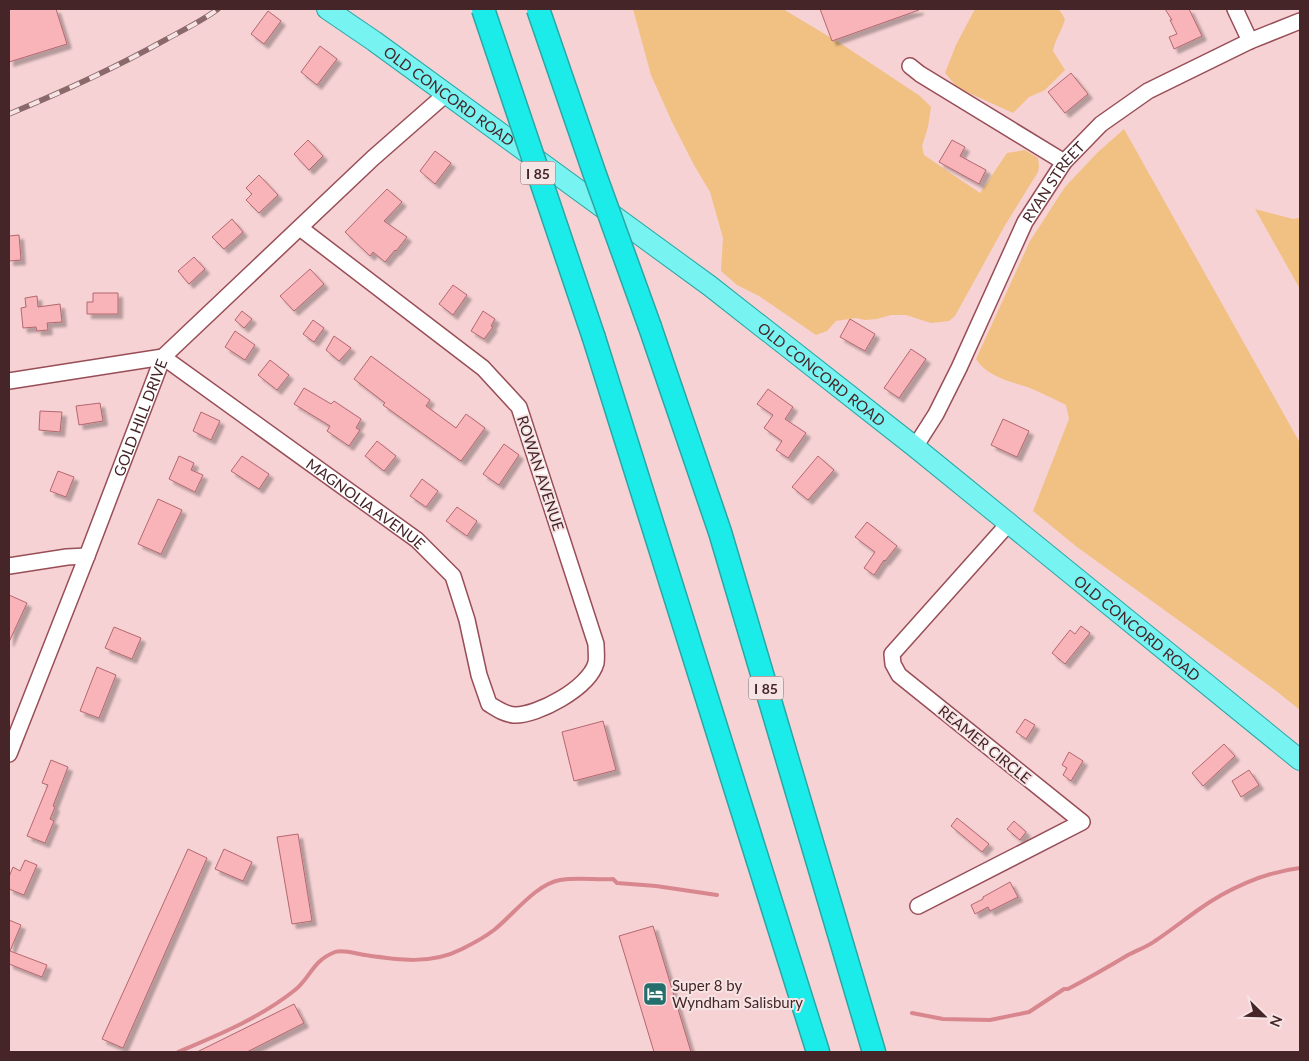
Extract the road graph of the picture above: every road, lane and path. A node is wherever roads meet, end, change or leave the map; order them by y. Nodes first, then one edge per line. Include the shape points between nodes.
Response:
1 (327, 9) edge
2 (483, 9) edge
3 (538, 9) edge
4 (1235, 9) edge
5 (1300, 21) edge
6 (1250, 41) junction
7 (910, 66) dead end
8 (446, 94) junction
9 (1064, 162) junction
10 (300, 228) junction
11 (163, 357) junction
12 (9, 381) edge
13 (915, 447) junction
14 (1009, 523) junction
15 (87, 556) junction
16 (9, 566) edge
17 (493, 707) joint
18 (9, 754) edge
19 (1300, 760) edge
20 (918, 906) dead end
21 (818, 1052) edge
22 (874, 1052) edge

1 - 8 main road, OLD CONCORD ROAD
2 - 21 highway, I 85, bridge via 594,338
3 - 22 highway, I 85, bridge via 720,532
4 - 6 street
5 - 6 street, RYAN STREET
6 - 9 street, RYAN STREET via 1126,105 1101,124
7 - 9 street
8 - 10 street, GOLD HILL DRIVE
8 - 13 main road, OLD CONCORD ROAD via 710,286
9 - 13 street, RYAN STREET via 1025,222 959,368
10 - 11 street, GOLD HILL DRIVE
10 - 17 street, ROWAN AVENUE via 483,368 519,407 596,644 596,664 579,686 564,698 542,708 516,715 505,714
11 - 12 street
11 - 15 street, GOLD HILL DRIVE
11 - 17 street, MAGNOLIA AVENUE via 417,540 453,576 479,675
13 - 14 main road, OLD CONCORD ROAD
14 - 19 main road, OLD CONCORD ROAD
14 - 20 street, REAMER CIRCLE via 892,654 893,664 899,675 1082,822
15 - 16 street
15 - 18 street, GOLD HILL DRIVE

